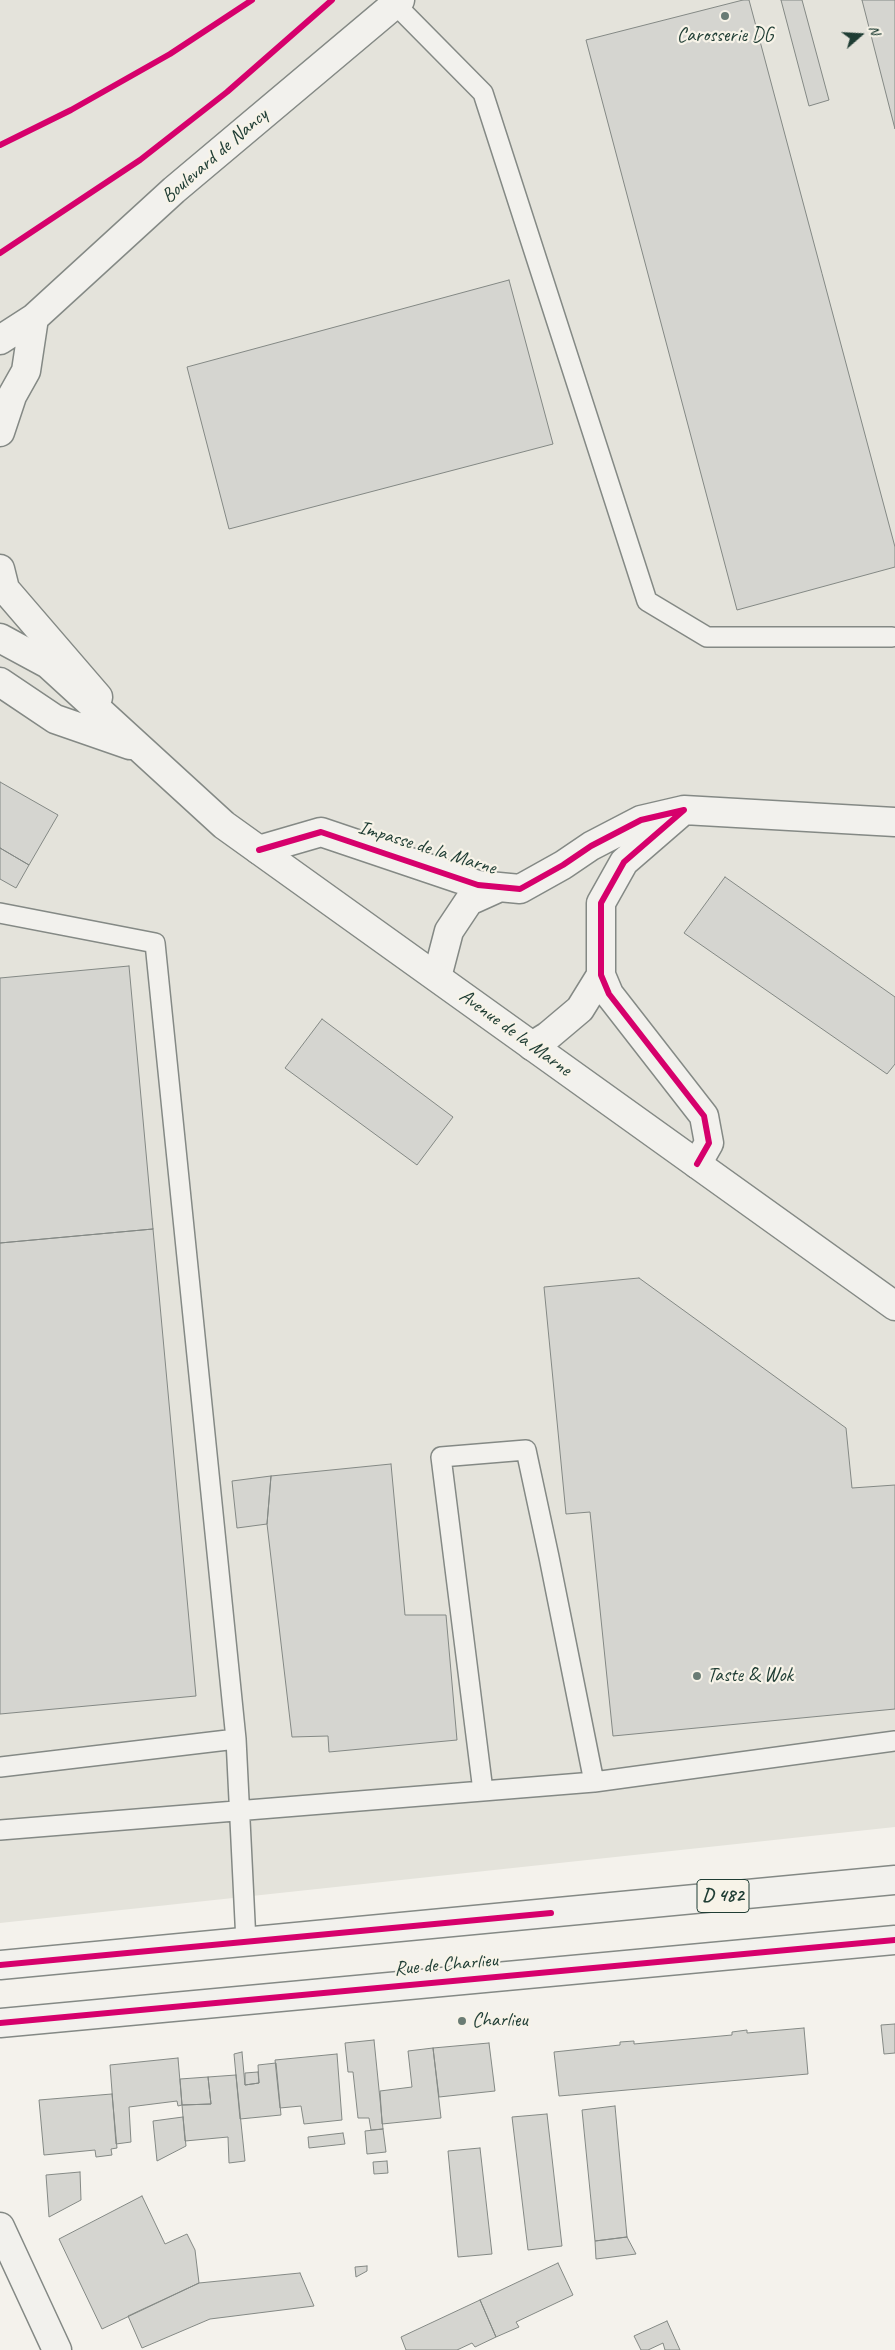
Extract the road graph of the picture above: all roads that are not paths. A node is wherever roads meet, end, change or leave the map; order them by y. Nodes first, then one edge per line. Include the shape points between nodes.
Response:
1 (397, 2) edge
2 (34, 318) junction
3 (0, 340) edge
4 (0, 432) edge
5 (0, 570) edge
6 (892, 637) dead end
7 (0, 638) edge
8 (0, 682) edge
9 (143, 749) junction
10 (684, 810) junction
11 (895, 822) edge
12 (259, 850) junction
13 (500, 887) junction
14 (0, 913) edge
15 (601, 975) junction
16 (437, 977) junction
17 (532, 1046) junction
18 (698, 1164) junction
19 (895, 1306) edge
20 (236, 1739) junction
21 (895, 1741) edge
22 (0, 1767) edge
23 (594, 1782) junction
24 (483, 1791) junction
25 (240, 1810) junction
26 (0, 1830) edge
27 (895, 1880) edge
28 (895, 1940) edge
29 (246, 1942) junction
30 (0, 1965) edge
31 (0, 2023) edge
32 (0, 2227) edge
33 (57, 2350) edge

1 - 2 main road, Boulevard de Nancy via 174,190
1 - 6 lane via 483,93 647,601 707,637
2 - 3 main road, Boulevard de Nancy
2 - 4 main road via 26,371 12,396
5 - 9 main road via 5,589
7 - 9 main road, Avenue de la Marne via 48,664
8 - 9 main road, Avenue de la Marne via 55,719
9 - 12 main road, Avenue de la Marne via 224,825
10 - 11 main road, Impasse de la Marne
10 - 13 main road, Impasse de la Marne via 641,820 520,888
10 - 15 main road via 624,862 601,903
12 - 13 main road, Impasse de la Marne via 321,832 478,885
12 - 16 main road, Avenue de la Marne
13 - 16 main road, Impasse de la Marne via 470,901 449,931
14 - 20 lane via 155,943
15 - 17 main road via 580,1009
15 - 18 main road via 609,994 704,1116 710,1143
16 - 17 main road, Avenue de la Marne
17 - 18 main road, Avenue de la Marne
18 - 19 main road, Avenue de la Marne
20 - 22 lane
20 - 25 lane
21 - 23 lane
23 - 24 lane
23 - 24 lane via 526,1450 441,1457
24 - 25 lane
25 - 26 lane
25 - 29 lane
27 - 29 main road, Rue de Charlieu / D 482
28 - 31 main road, Rue de Charlieu
29 - 30 main road, Rue de Charlieu / D 482
32 - 33 main road

